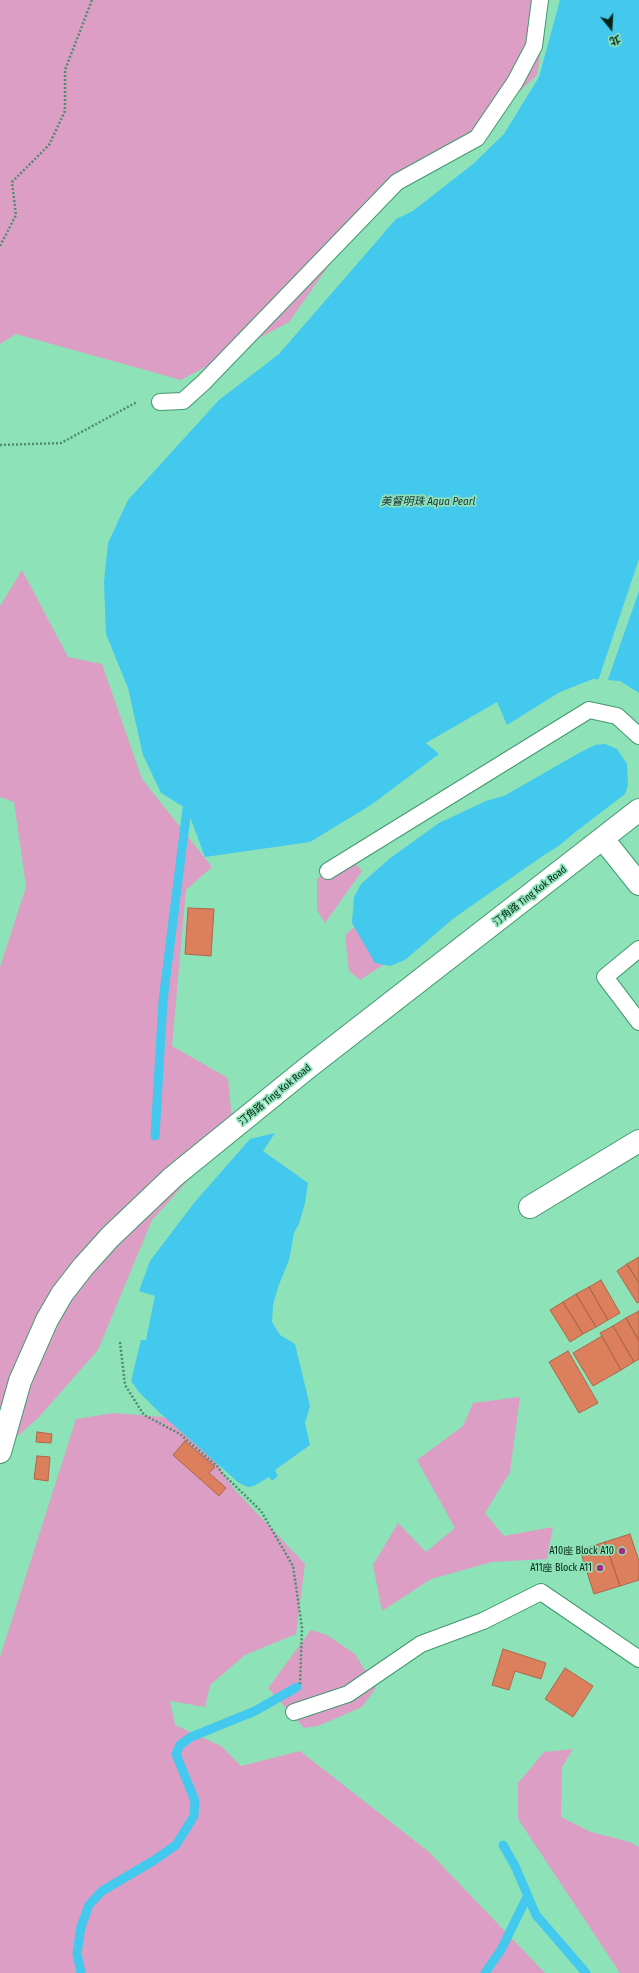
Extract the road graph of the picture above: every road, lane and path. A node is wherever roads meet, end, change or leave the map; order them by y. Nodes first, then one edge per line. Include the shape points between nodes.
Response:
1 (92, 0) edge
2 (540, 0) edge
3 (0, 246) edge
4 (135, 402) dead end
5 (160, 402) dead end
6 (0, 445) edge
7 (639, 736) edge
8 (639, 810) edge
9 (603, 839) junction
10 (328, 871) dead end
11 (639, 884) edge
12 (639, 949) edge
13 (639, 1022) edge
14 (639, 1141) edge
15 (530, 1207) dead end
16 (120, 1342) dead end
17 (0, 1452) edge
18 (639, 1659) edge
19 (294, 1712) joint

1 - 3 path via 65,70 65,111 49,145 12,182 16,216
2 - 5 lane via 534,46 515,82 477,138 397,182 204,382 183,401
4 - 6 path via 61,443
7 - 10 lane via 616,716 589,710
8 - 9 street, 汀角路 Ting Kok Road
9 - 11 street
9 - 17 street, 汀角路 Ting Kok Road via 306,1069 173,1177 110,1237 62,1294 47,1320 20,1381
12 - 13 lane via 606,977
14 - 15 street
16 - 19 path via 125,1385 144,1415 180,1434 218,1466 261,1511 293,1566 302,1628 300,1691
18 - 19 lane via 541,1592 483,1621 421,1644 348,1694

